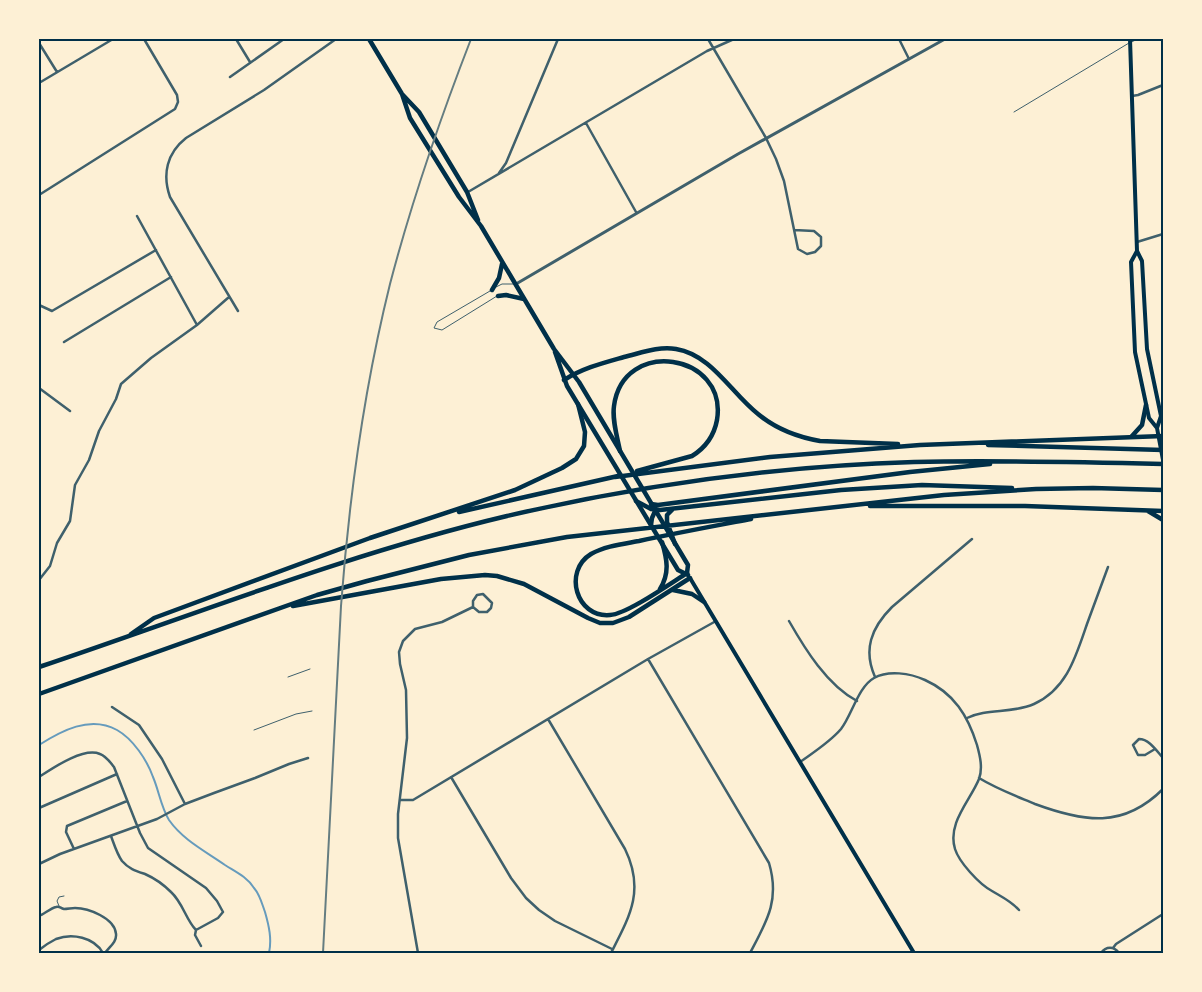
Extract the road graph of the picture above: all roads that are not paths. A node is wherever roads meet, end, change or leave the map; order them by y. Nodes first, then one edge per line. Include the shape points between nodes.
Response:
1 (113, 39) edge
2 (144, 39) edge
3 (236, 39) edge
4 (284, 39) edge
5 (336, 39) edge
6 (369, 39) edge
7 (558, 39) edge
8 (708, 39) edge
9 (734, 39) edge
10 (899, 39) edge
11 (945, 39) edge
12 (1136, 39) edge
13 (1130, 40) edge
14 (39, 43) edge
15 (714, 48) junction
16 (909, 58) junction
17 (250, 62) junction
18 (57, 72) junction
19 (230, 77) dead end
20 (39, 83) edge
21 (1163, 85) edge
22 (402, 94) junction
23 (1132, 96) junction
24 (1014, 112) dead end
25 (586, 123) junction
26 (766, 138) junction
27 (498, 174) junction
28 (467, 192) junction
29 (39, 195) edge
30 (636, 212) junction
31 (137, 216) dead end
32 (480, 226) junction
33 (794, 230) junction
34 (1163, 234) edge
35 (1137, 242) junction
36 (156, 250) junction
37 (1137, 251) junction
38 (502, 263) junction
39 (171, 277) junction
40 (515, 284) junction
41 (492, 290) junction
42 (498, 296) joint
43 (229, 297) junction
44 (524, 299) junction
45 (39, 305) edge
46 (238, 311) dead end
47 (197, 326) junction
48 (64, 342) dead end
49 (554, 349) junction
50 (574, 374) junction
51 (564, 380) junction
52 (39, 388) edge
53 (578, 404) junction
54 (1146, 404) junction
55 (70, 411) dead end
56 (1157, 428) junction
57 (1132, 436) junction
58 (1161, 436) edge
59 (946, 444) junction
60 (920, 445) junction
61 (1163, 450) edge
62 (620, 451) junction
63 (1163, 460) edge
64 (1017, 461) junction
65 (1163, 464) edge
66 (615, 477) junction
67 (1036, 489) junction
68 (1163, 490) edge
69 (636, 501) junction
70 (651, 504) junction
71 (660, 504) junction
72 (846, 506) junction
73 (673, 509) junction
74 (655, 510) junction
75 (1142, 510) junction
76 (1163, 511) edge
77 (789, 512) junction
78 (436, 516) junction
79 (1163, 520) edge
80 (651, 525) junction
81 (972, 539) dead end
82 (675, 544) junction
83 (666, 553) junction
84 (1108, 567) dead end
85 (688, 576) junction
86 (39, 580) edge
87 (659, 590) junction
88 (672, 590) junction
89 (704, 602) junction
90 (473, 607) junction
91 (282, 608) junction
92 (716, 621) junction
93 (789, 621) dead end
94 (124, 639) junction
95 (648, 659) junction
96 (39, 667) edge
97 (310, 669) dead end
98 (288, 677) dead end
99 (875, 678) junction
100 (39, 694) edge
101 (857, 701) junction
102 (112, 707) dead end
103 (312, 711) dead end
104 (967, 718) junction
105 (548, 719) junction
106 (254, 730) dead end
107 (1155, 749) junction
108 (308, 758) dead end
109 (1163, 758) edge
110 (800, 762) junction
111 (117, 774) junction
112 (39, 777) edge
113 (451, 777) junction
114 (979, 778) junction
115 (1163, 789) edge
116 (128, 800) junction
117 (400, 800) junction
118 (185, 804) junction
119 (39, 808) edge
120 (138, 827) junction
121 (111, 836) junction
122 (74, 849) junction
123 (39, 863) edge
124 (64, 896) dead end
125 (59, 907) junction
126 (1019, 910) dead end
127 (1163, 914) edge
128 (39, 916) edge
129 (196, 930) junction
130 (201, 946) dead end
131 (1113, 948) junction
132 (613, 949) junction
133 (39, 950) edge
134 (104, 953) edge
135 (418, 953) edge
136 (611, 953) edge
137 (750, 953) edge
138 (914, 953) edge
139 (1101, 953) edge
140 (1119, 953) edge

1 - 18 street
2 - 29 street via 177,95 177,106
3 - 17 street
4 - 17 street
5 - 43 street via 264,90 186,138 169,158 165,178 170,197
6 - 22 highway
7 - 27 street
8 - 15 street
9 - 15 street
10 - 16 street
11 - 16 street
12 - 13 street
13 - 23 main road
13 - 24 lane
14 - 18 street
15 - 25 street
15 - 26 street
16 - 26 street
17 - 19 street
18 - 20 street
21 - 23 street
22 - 28 highway via 419,112
22 - 32 highway via 410,118
23 - 35 main road
25 - 27 street
25 - 30 street
26 - 30 street
26 - 33 street via 784,181
27 - 28 street
28 - 32 highway
30 - 40 street
31 - 36 street
32 - 38 highway
33 - 33 street via 798,248 807,254 821,246 821,237 814,231
34 - 35 street
35 - 37 main road
36 - 39 street
36 - 45 street via 52,311
37 - 54 main road via 1131,262 1136,352
37 - 56 main road via 1142,261 1147,349 1161,416
38 - 40 highway
38 - 41 highway
39 - 47 street
39 - 48 street
40 - 41 lane via 502,284
40 - 44 highway
41 - 42 lane via 437,322 434,328 442,330
42 - 44 highway
43 - 46 street
43 - 47 street
44 - 49 highway
47 - 86 street via 121,384 75,485 70,521 57,543 50,566
49 - 50 highway
49 - 51 highway
50 - 51 highway
50 - 60 highway via 650,350 677,349 703,360 758,414 793,434 820,441
50 - 62 highway
51 - 53 highway
52 - 55 street
53 - 69 highway
53 - 78 highway via 586,439 580,453 570,463 523,487
54 - 56 main road via 1149,418
54 - 57 highway via 1142,425
56 - 58 main road
57 - 58 highway
57 - 59 highway
58 - 63 main road
59 - 60 highway
59 - 61 highway
60 - 66 highway via 770,457
62 - 66 highway via 614,406 628,376 647,363 670,360 693,368 702,375 714,392 718,410 716,426 704,446 684,460
62 - 70 highway
64 - 65 highway
64 - 71 highway
64 - 94 highway via 914,462 730,477 649,488 507,516 319,570
66 - 78 highway
67 - 68 highway
67 - 72 highway
67 - 73 highway via 922,485 841,490
69 - 74 highway
69 - 80 highway
70 - 71 highway
70 - 74 highway
71 - 74 highway
72 - 75 highway
72 - 77 highway
73 - 74 highway
73 - 82 highway via 666,518
74 - 80 highway
74 - 82 highway
75 - 76 highway
75 - 79 highway
77 - 87 highway via 611,547 583,560 575,578 581,601 590,610 604,615 625,610
77 - 91 highway via 567,537 470,555 317,595
78 - 94 highway via 154,618
80 - 83 highway
81 - 99 street via 881,620 869,650
82 - 85 highway via 688,565
83 - 85 highway via 678,570
83 - 87 highway via 666,577
84 - 104 street via 1073,664 1050,695 1022,708
85 - 87 highway
85 - 88 highway
85 - 89 main road
88 - 89 highway via 692,594
88 - 91 highway via 621,621 604,623 588,618 524,584 497,576 441,579
89 - 92 main road
90 - 90 street via 482,613 487,612 492,603 483,594 477,595
90 - 117 street via 442,622 415,629 401,645 399,658 406,690 407,738
91 - 100 highway
92 - 95 street
92 - 110 main road
93 - 101 street via 817,664 844,693
94 - 96 highway
95 - 105 street
95 - 137 street via 769,863 774,885 772,906
97 - 98 lane
99 - 101 street via 865,686
99 - 104 street via 899,674 924,679 950,696
101 - 110 street via 835,736
102 - 118 street via 139,725 162,759
103 - 106 lane
104 - 114 street via 980,756
105 - 113 street
105 - 132 street via 632,866 633,904
107 - 107 street via 1138,755 1133,745 1143,739
107 - 109 street
108 - 118 street
110 - 138 main road
111 - 112 street via 108,759 90,752 66,760
111 - 116 street
111 - 119 street
113 - 117 street via 413,800
113 - 132 street via 526,898 555,921
114 - 115 street via 1003,791 1085,819 1128,813
114 - 126 street via 956,824 953,835 955,848 961,861 982,884
116 - 120 street
116 - 122 street via 67,826 66,832
117 - 135 street via 398,838
118 - 120 street
120 - 121 street
120 - 129 street via 148,848 206,888 217,901 223,912
121 - 122 street
121 - 129 street via 128,868 145,874 170,891
122 - 123 street
124 - 125 lane via 57,901
125 - 128 street
125 - 134 street via 83,909 110,922 116,935 114,943
127 - 131 street
129 - 130 street
131 - 139 street via 1106,948
131 - 140 street
132 - 136 street
133 - 134 street via 57,939 70,936 88,940

